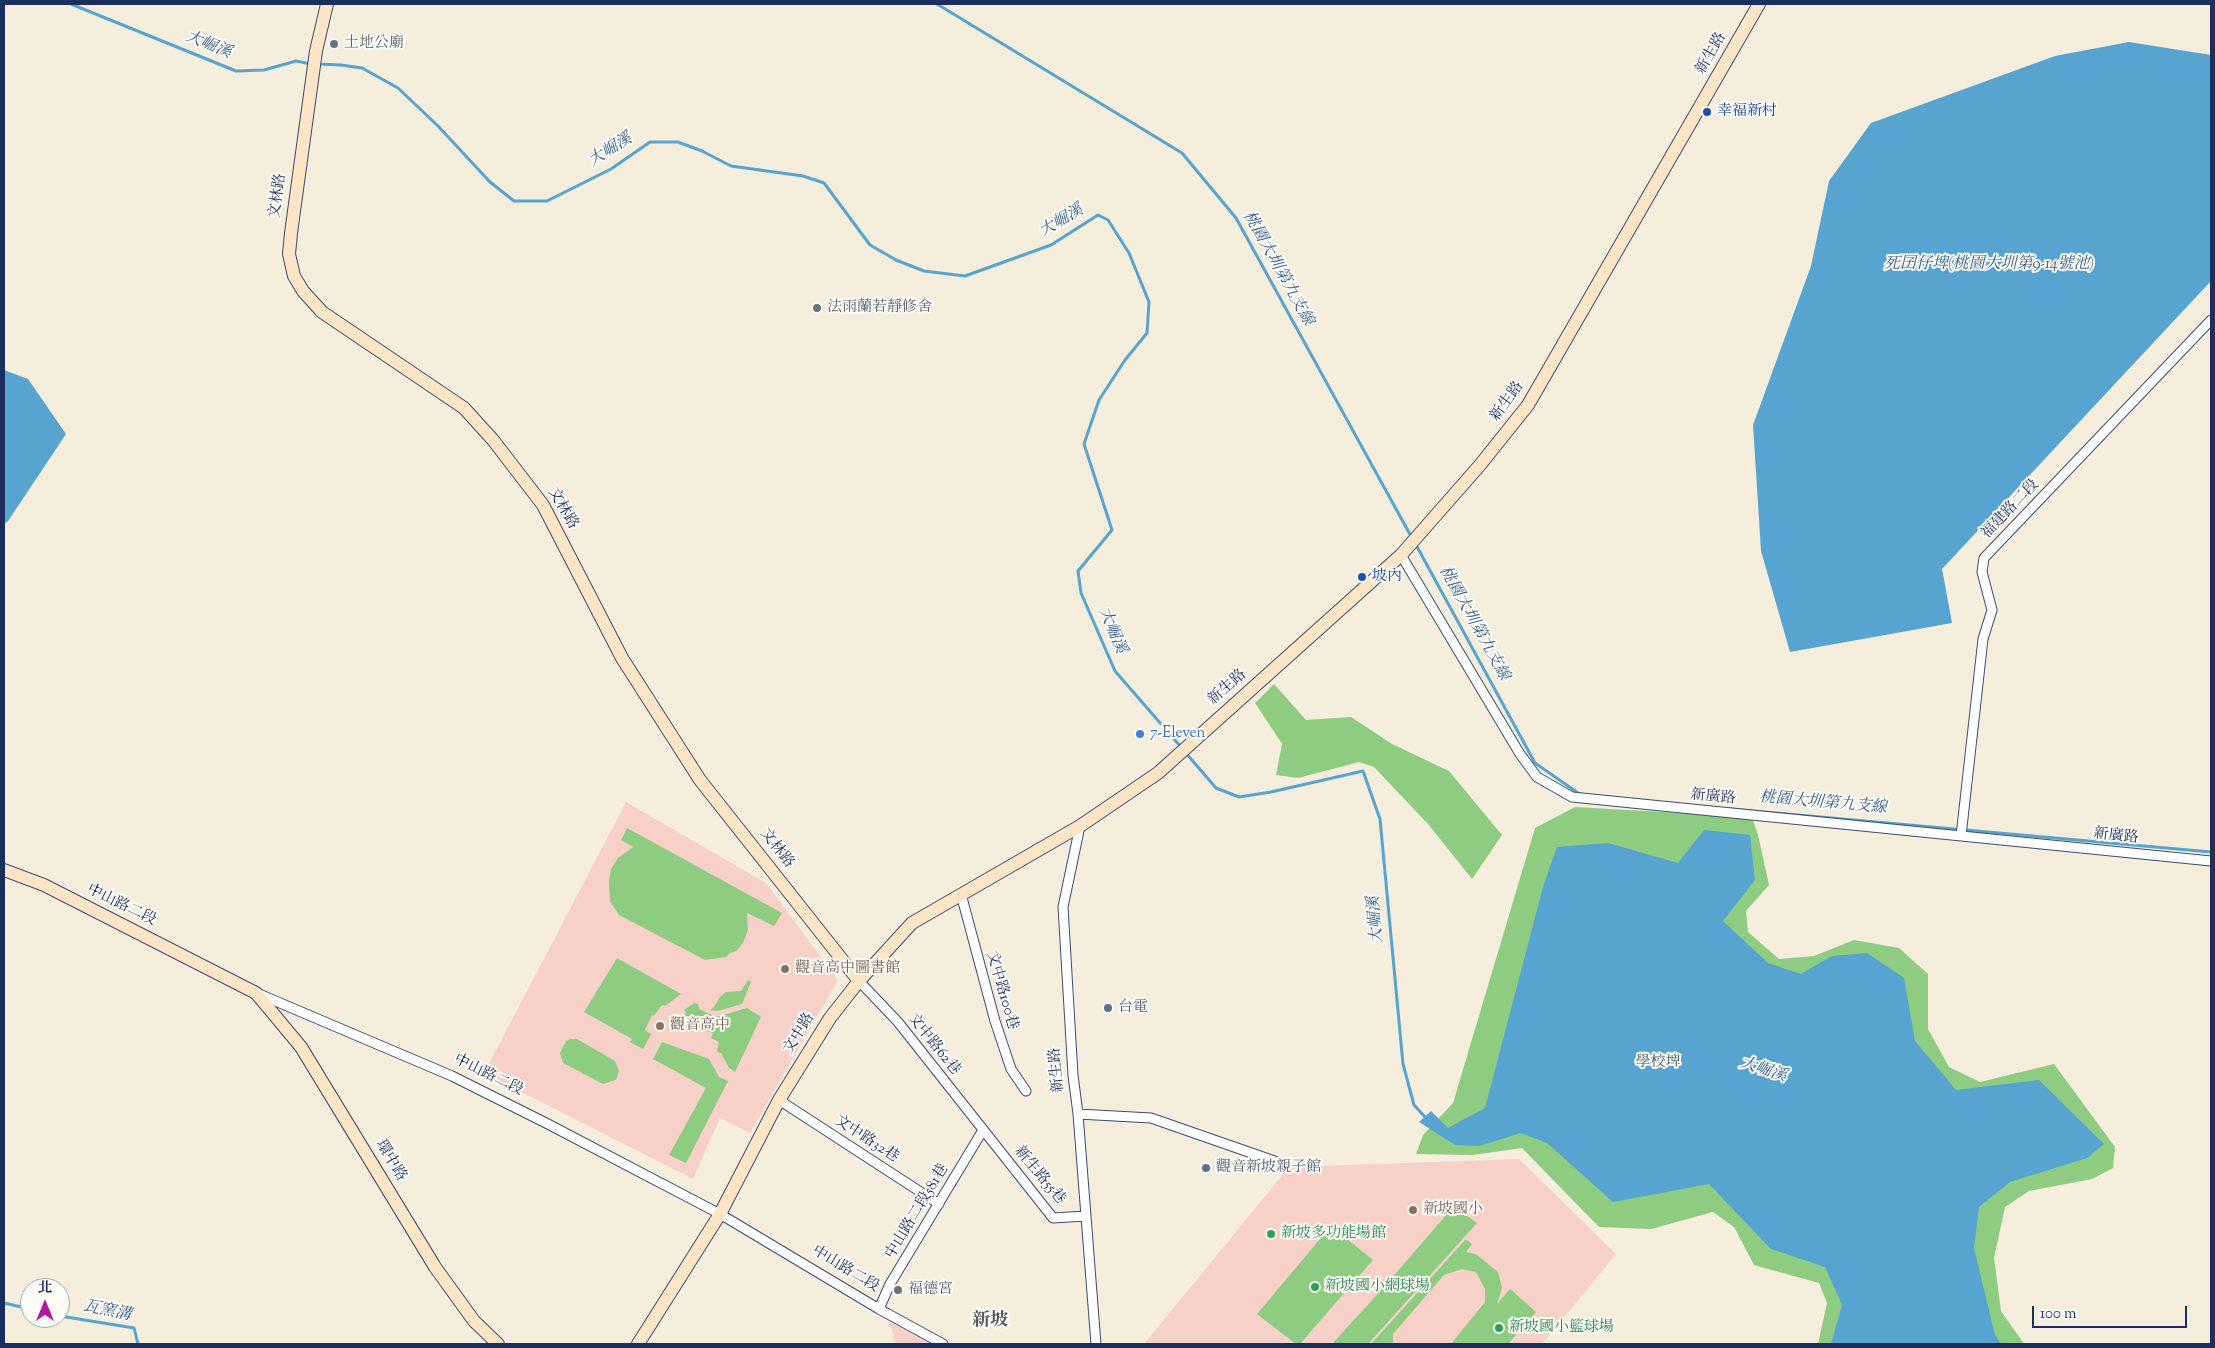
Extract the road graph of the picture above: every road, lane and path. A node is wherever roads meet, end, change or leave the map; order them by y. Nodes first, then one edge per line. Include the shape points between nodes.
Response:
1 (328, 4) edge
2 (1759, 4) edge
3 (2211, 320) edge
4 (1400, 555) junction
5 (1080, 826) junction
6 (1961, 836) junction
7 (2211, 860) edge
8 (4, 870) edge
9 (961, 894) junction
10 (859, 981) junction
11 (256, 993) junction
12 (1026, 1090) dead end
13 (779, 1100) junction
14 (1078, 1114) junction
15 (983, 1130) junction
16 (1283, 1164) dead end
17 (938, 1204) junction
18 (720, 1214) junction
19 (1086, 1216) junction
20 (879, 1310) junction
21 (498, 1344) edge
22 (638, 1344) edge
23 (943, 1344) edge
24 (1096, 1344) edge

1 - 10 street, 文林路 via 315,57 290,240 289,254 294,276 322,312 464,408 493,440 543,505 622,658 700,780
2 - 4 street, 新生路 via 1528,406 1480,466
3 - 6 street, 福建路二段 via 1984,558 1982,572 1992,610 1983,639
4 - 5 street, 新生路 via 1158,773
4 - 6 street, 新廣路 via 1520,754 1537,777 1572,798
5 - 9 street, 文中路
5 - 14 street, 新生路 via 1063,907
6 - 7 street, 新廣路
8 - 11 street, 中山路二段 via 44,885
9 - 10 street, 文中路 via 912,923
9 - 12 street, 文中路100巷 via 1010,1069
10 - 13 street, 文中路 via 830,1018
10 - 15 street, 文中路62巷 via 898,1022
11 - 18 street, 中山路二段 via 452,1076
11 - 21 street, 環中路 via 301,1047 435,1267 474,1322
13 - 17 street, 文中路32巷
13 - 18 street, 文中路
14 - 16 street via 1151,1118
14 - 19 street, 新生路
15 - 17 street, 中山路二段581巷
15 - 19 street, 新生路55巷 via 1053,1218
17 - 20 street, 中山路二段581巷 via 890,1284
18 - 20 street, 中山路二段
18 - 22 street, 文中路
19 - 24 street, 新生路
20 - 23 street, 中山路二段

